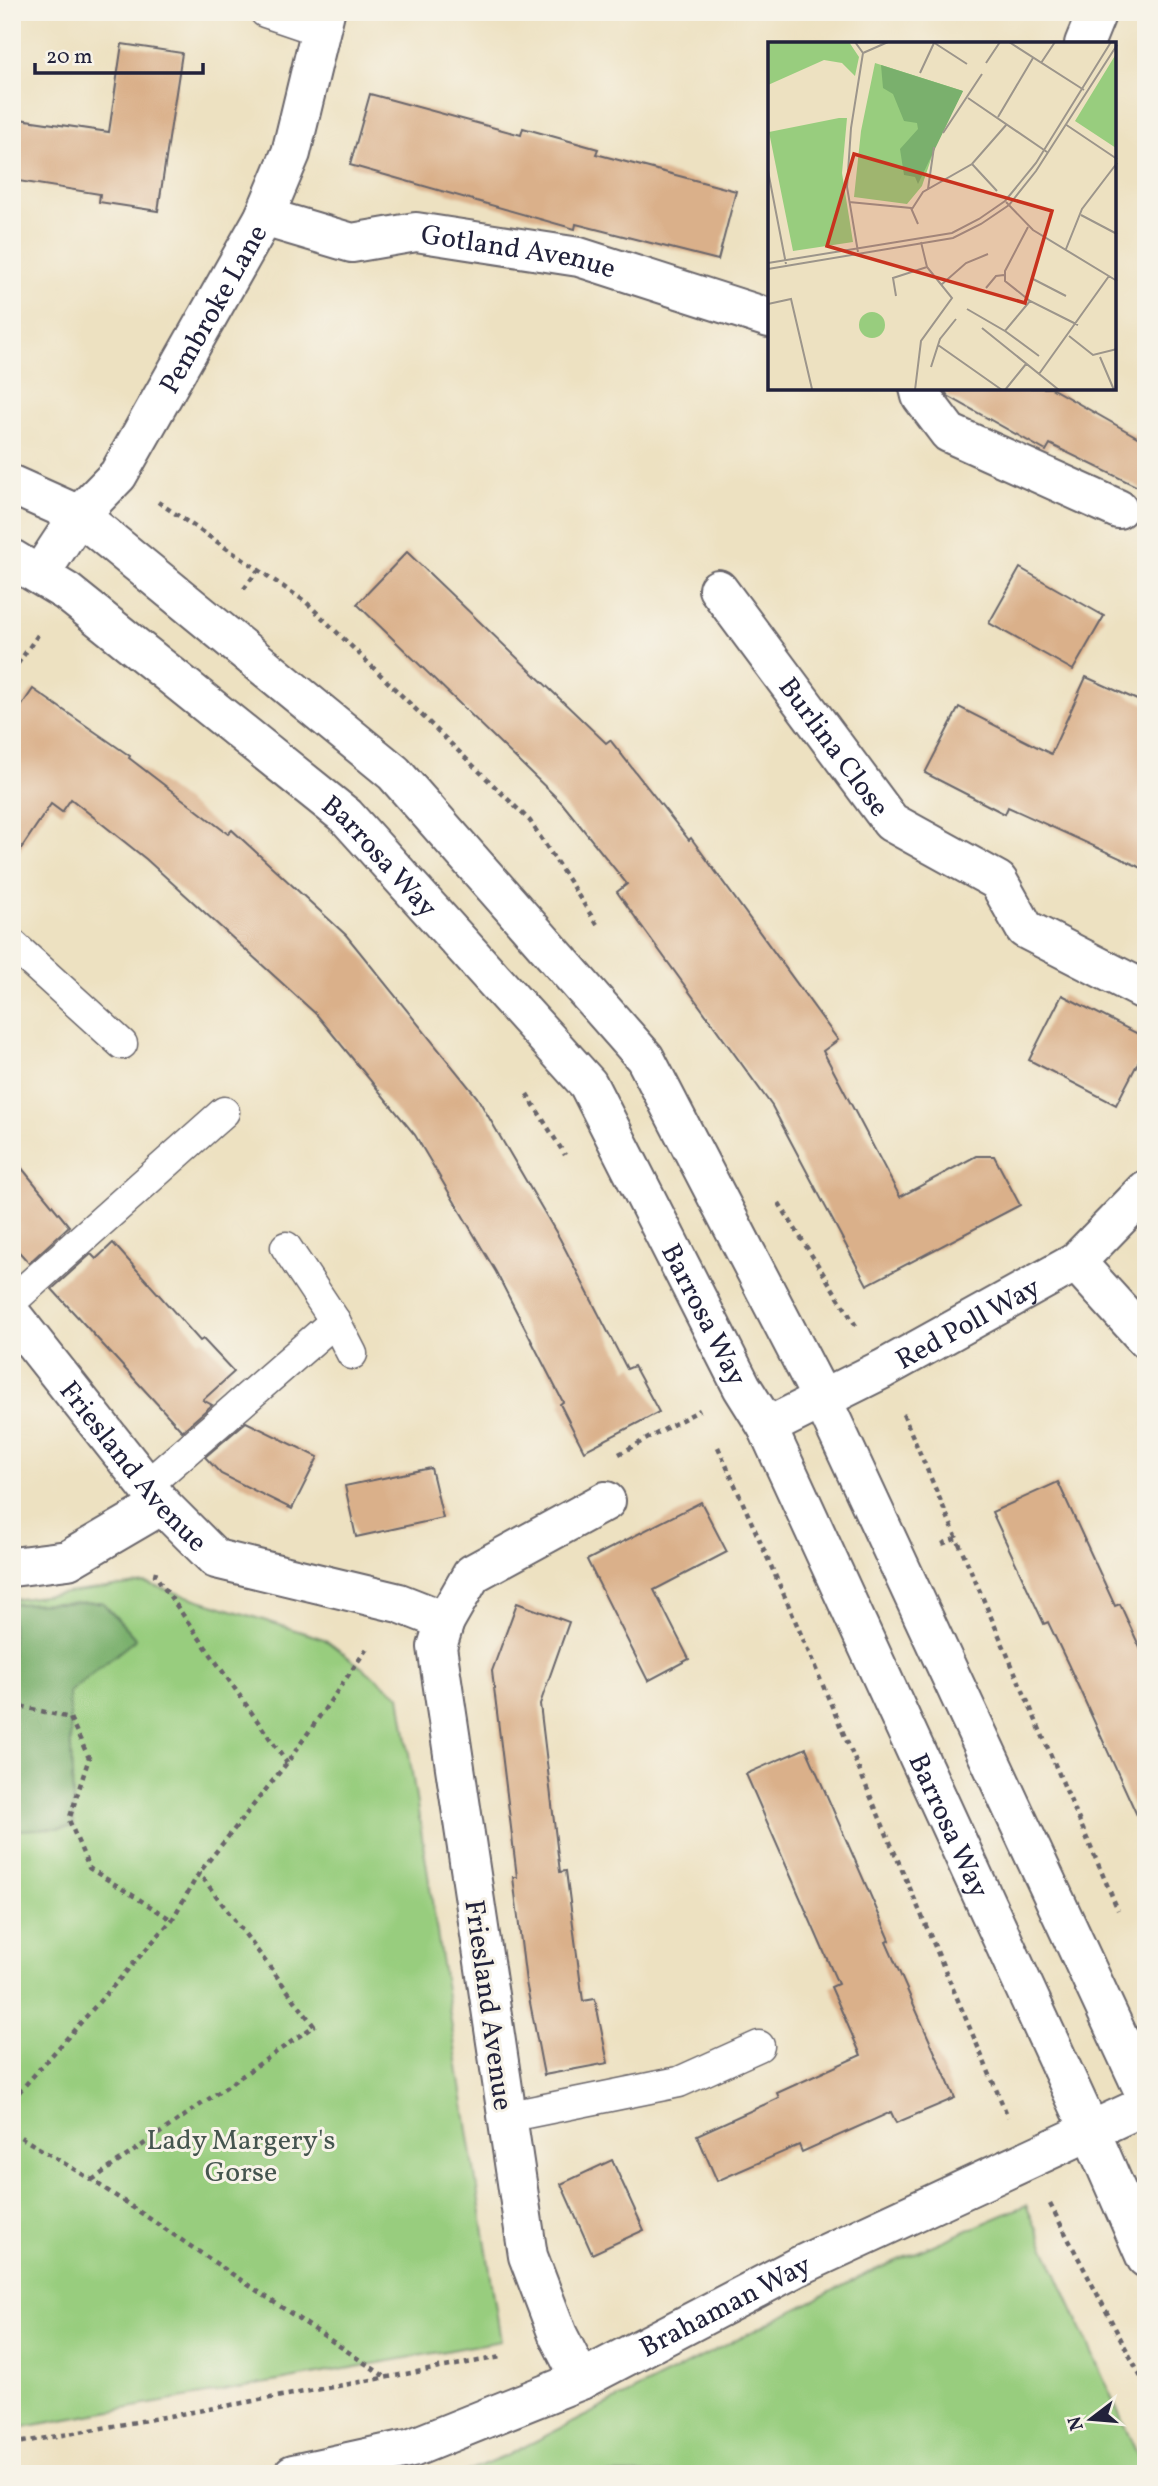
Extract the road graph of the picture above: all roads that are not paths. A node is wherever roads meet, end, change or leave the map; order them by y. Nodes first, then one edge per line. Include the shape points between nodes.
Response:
1 (265, 12) edge
2 (1097, 12) edge
3 (323, 22) edge
4 (1085, 42) edge
5 (264, 217) junction
6 (768, 318) edge
7 (920, 390) edge
8 (12, 485) edge
9 (1118, 509) dead end
10 (79, 515) junction
11 (26, 566) edge
12 (718, 589) dead end
13 (12, 944) edge
14 (1146, 991) edge
15 (122, 1044) dead end
16 (224, 1112) dead end
17 (1146, 1190) edge
18 (286, 1247) dead end
19 (1076, 1262) junction
20 (12, 1301) edge
21 (12, 1315) edge
22 (335, 1321) junction
23 (1146, 1339) edge
24 (352, 1354) dead end
25 (822, 1399) junction
26 (767, 1427) junction
27 (154, 1495) junction
28 (606, 1501) road end
29 (12, 1567) edge
30 (445, 1621) junction
31 (760, 2046) dead end
32 (1146, 2096) edge
33 (1146, 2105) edge
34 (506, 2117) junction
35 (1090, 2130) junction
36 (1146, 2258) edge
37 (581, 2380) junction
38 (293, 2474) edge

1 - 3 lane
2 - 4 street
3 - 5 street, Pembroke Lane via 291,153
5 - 6 street, Gotland Avenue via 352,243 416,232 579,257
5 - 10 street, Pembroke Lane via 118,475
7 - 9 street via 949,433
8 - 10 street
10 - 11 street, Pembroke Lane
10 - 25 street via 394,773 645,1058
11 - 26 street, Barrosa Way via 67,592 346,816 588,1084 742,1387
12 - 14 street, Burlina Close via 891,822 998,881 1025,929
13 - 15 lane
16 - 20 lane
17 - 19 street, Red Poll Way
18 - 22 lane
19 - 23 street
19 - 25 street, Red Poll Way
21 - 27 street, Friesland Avenue
22 - 24 lane
22 - 27 lane
25 - 26 street, Red Poll Way
25 - 32 street
26 - 35 street, Barrosa Way
27 - 29 street via 68,1560
27 - 30 street, Friesland Avenue via 216,1559 399,1603
28 - 30 street, Friesland Avenue via 472,1574
30 - 34 street, Friesland Avenue via 437,1647
31 - 34 lane via 679,2082
33 - 35 street, Brahaman Way
34 - 37 street, Friesland Avenue via 528,2256
35 - 36 street, Barrosa Way
35 - 37 street, Brahaman Way via 797,2267
37 - 38 street, Brahaman Way via 412,2448

